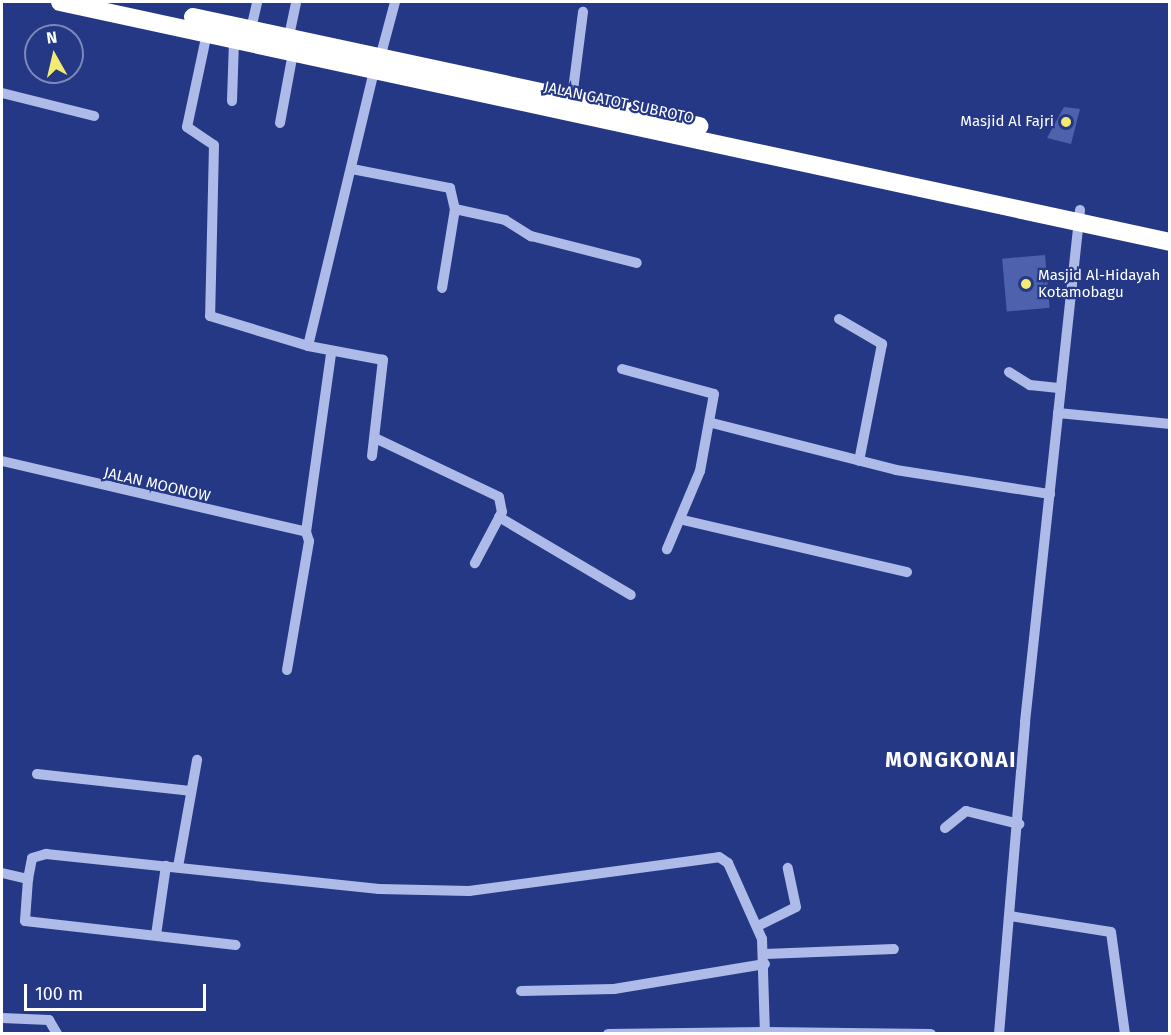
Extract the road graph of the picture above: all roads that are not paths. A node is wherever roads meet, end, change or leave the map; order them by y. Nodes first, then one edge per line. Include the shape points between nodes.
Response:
1 (60, 2) edge
2 (257, 2) edge
3 (296, 2) edge
4 (395, 2) edge
5 (116, 5) edge
6 (583, 12) dead end
7 (251, 29) junction
8 (207, 33) junction
9 (234, 40) junction
10 (291, 44) junction
11 (377, 62) junction
12 (2, 93) edge
13 (572, 98) junction
14 (232, 101) dead end
15 (94, 116) dead end
16 (280, 123) dead end
17 (352, 169) junction
18 (455, 209) junction
19 (1080, 216) junction
20 (1170, 229) edge
21 (1170, 242) edge
22 (637, 263) dead end
23 (442, 288) dead end
24 (839, 319) dead end
25 (308, 346) junction
26 (331, 353) junction
27 (622, 369) dead end
28 (1009, 372) dead end
29 (1061, 388) junction
30 (1058, 414) junction
31 (712, 423) junction
32 (1170, 424) edge
33 (375, 438) junction
34 (372, 456) dead end
35 (2, 461) edge
36 (859, 461) junction
37 (1050, 494) junction
38 (499, 517) junction
39 (683, 520) junction
40 (306, 532) junction
41 (668, 549) dead end
42 (475, 563) dead end
43 (907, 572) dead end
44 (631, 595) dead end
45 (286, 670) dead end
46 (197, 760) dead end
47 (37, 774) dead end
48 (190, 791) junction
49 (1019, 824) junction
50 (945, 828) dead end
51 (166, 866) junction
52 (178, 867) junction
53 (788, 868) dead end
54 (2, 873) edge
55 (28, 879) junction
56 (1010, 916) junction
57 (758, 926) junction
58 (156, 935) junction
59 (236, 945) dead end
60 (894, 949) dead end
61 (765, 959) junction
62 (521, 992) dead end
63 (2, 1018) edge
64 (761, 1033) edge
65 (57, 1034) edge
66 (608, 1034) edge
67 (931, 1034) edge
68 (999, 1034) edge
69 (1125, 1034) edge

1 - 5 highway, JALAN GATOT SUBROTO
2 - 7 street
3 - 10 street
4 - 11 street
5 - 7 highway, JALAN GATOT SUBROTO
5 - 8 highway, JALAN GATOT SUBROTO
6 - 13 street
7 - 10 highway, JALAN GATOT SUBROTO
8 - 9 highway, JALAN GATOT SUBROTO
8 - 25 street via 187,127 214,145 210,315
9 - 10 highway, JALAN GATOT SUBROTO
9 - 14 street
10 - 11 highway, JALAN GATOT SUBROTO
10 - 16 street
11 - 13 highway, JALAN GATOT SUBROTO
11 - 17 street
11 - 19 highway, JALAN GATOT SUBROTO
12 - 15 street
13 - 19 highway, JALAN GATOT SUBROTO
17 - 18 street via 444,184
17 - 25 street
18 - 22 street via 505,220 531,236
18 - 23 street
19 - 20 highway, JALAN GATOT SUBROTO
19 - 21 highway, JALAN GATOT SUBROTO
19 - 29 street
24 - 36 street via 882,344
25 - 26 street
26 - 33 street via 383,360
26 - 40 street
27 - 31 street via 708,390 716,404
28 - 29 street via 1030,385
29 - 30 street
30 - 32 street
30 - 37 street
31 - 36 street
31 - 39 street
33 - 34 street
33 - 38 street via 499,496
35 - 40 street, JALAN MOONOW
36 - 37 street
37 - 49 street
38 - 42 street
38 - 44 street
39 - 41 street
39 - 43 street
40 - 45 street via 309,541
46 - 48 street
47 - 48 street
48 - 52 street
49 - 50 street via 966,811
49 - 56 street
51 - 52 street
51 - 55 street via 38,854 32,858
51 - 58 street
52 - 57 street via 379,889 469,891 719,857 728,863
53 - 57 street via 796,907
54 - 55 street
55 - 58 street via 25,921
56 - 68 street
56 - 69 street via 1111,932
57 - 61 street
58 - 59 street
60 - 61 street
61 - 62 street via 614,989
61 - 64 street
63 - 65 street via 48,1020
64 - 66 street
64 - 67 street

